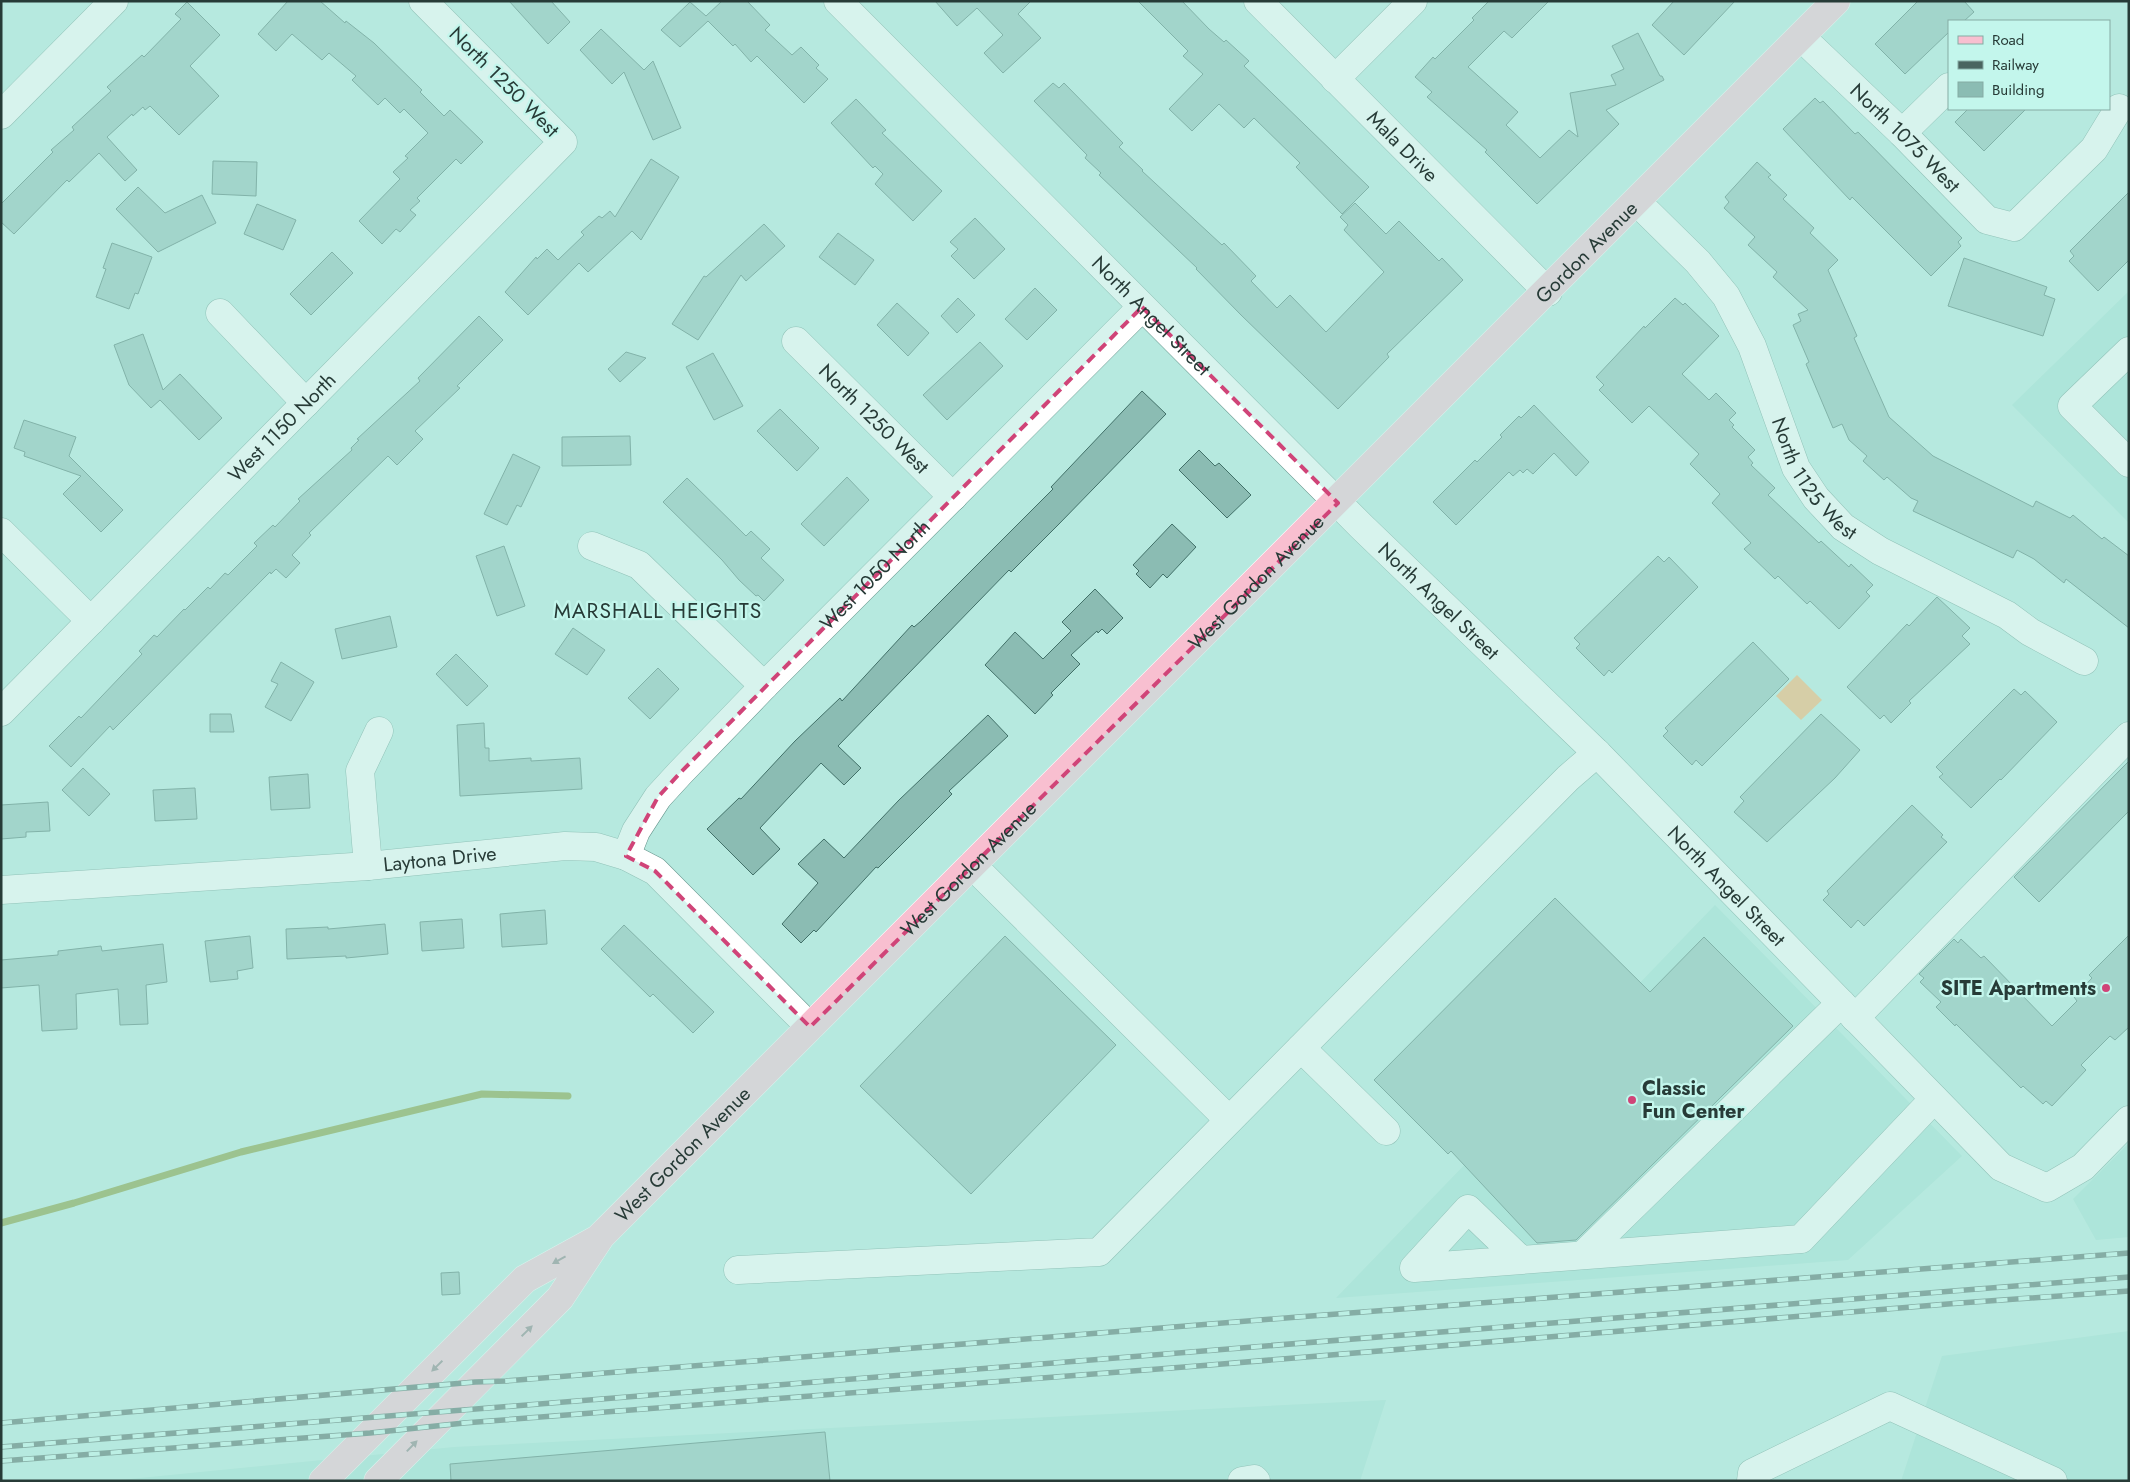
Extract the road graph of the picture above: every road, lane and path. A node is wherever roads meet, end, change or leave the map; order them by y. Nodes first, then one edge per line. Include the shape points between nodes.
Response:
1 (114, 1) edge
2 (423, 1) edge
3 (838, 1) edge
4 (1258, 1) edge
5 (1413, 1) edge
6 (1836, 1) edge
7 (1801, 37) junction
8 (1335, 79) junction
9 (1948, 88) edge
10 (2120, 108) dead end
11 (1, 115) edge
12 (1902, 133) junction
13 (563, 142) joint
14 (1637, 202) junction
15 (1548, 292) junction
16 (1142, 307) junction
17 (220, 313) dead end
18 (796, 340) dead end
19 (2129, 351) edge
20 (306, 403) junction
21 (2129, 463) edge
22 (953, 497) junction
23 (1338, 503) junction
24 (1, 532) edge
25 (592, 546) dead end
26 (91, 621) junction
27 (2084, 661) dead end
28 (764, 686) junction
29 (1, 712) edge
30 (379, 731) dead end
31 (2129, 736) edge
32 (1597, 753) junction
33 (626, 856) junction
34 (972, 865) junction
35 (368, 866) junction
36 (1, 890) edge
37 (1848, 1010) junction
38 (810, 1027) junction
39 (1301, 1048) junction
40 (1934, 1099) junction
41 (1229, 1120) junction
42 (2129, 1120) edge
43 (1386, 1131) dead end
44 (602, 1236) junction
45 (1583, 1255) junction
46 (1521, 1260) dead end
47 (738, 1270) dead end
48 (323, 1481) edge
49 (378, 1481) edge
50 (1242, 1481) edge
51 (1256, 1481) edge
52 (1751, 1481) edge
53 (2053, 1481) edge

1 - 11 street
2 - 13 street, North 1250 West
3 - 16 street, North Angel Street
4 - 8 street, Mala Drive
5 - 8 street
6 - 7 main road, Gordon Avenue
7 - 12 street, North 1075 West
7 - 14 main road, Gordon Avenue
8 - 15 street, Mala Drive
9 - 12 street
10 - 12 street, North 1075 West via 2094,149 2014,227 1987,220
13 - 20 street, West 1150 North
14 - 15 main road, Gordon Avenue
14 - 27 street, North 1125 West via 1698,262 1726,296 1752,346 1796,468 1816,498 1843,526 1880,551 2007,615 2030,632
15 - 23 main road, Gordon Avenue
16 - 22 street, West 1050 North
16 - 23 street, North Angel Street
17 - 20 street
18 - 22 street, North 1250 West
19 - 21 street via 2072,406
20 - 26 street, West 1150 North
22 - 28 street, West 1050 North
23 - 32 street, North Angel Street
23 - 34 main road, West Gordon Avenue
24 - 26 street
25 - 28 street via 640,565
26 - 29 street, West 1150 North
28 - 33 street, West 1050 North via 658,797 636,831
30 - 35 street via 360,771
31 - 37 street
32 - 37 street, North Angel Street
32 - 39 street via 1568,778
33 - 35 street, Laytona Drive via 596,847 565,846
33 - 38 street, Laytona Drive via 655,872
34 - 38 main road, West Gordon Avenue
34 - 41 street
35 - 36 street, Laytona Drive
37 - 40 street, North Angel Street
37 - 45 street
38 - 44 main road, West Gordon Avenue
39 - 41 street
39 - 43 street
40 - 42 street, North Angel Street via 2001,1167 2047,1188 2083,1167
40 - 45 street via 1801,1238
41 - 47 street via 1099,1252
44 -> 48 main road, West Gordon Avenue via 524,1280
49 -> 44 main road, West Gordon Avenue via 560,1298
45 - 46 street
50 - 51 street via 1254,1478
52 - 53 street via 1752,1473 1890,1406

